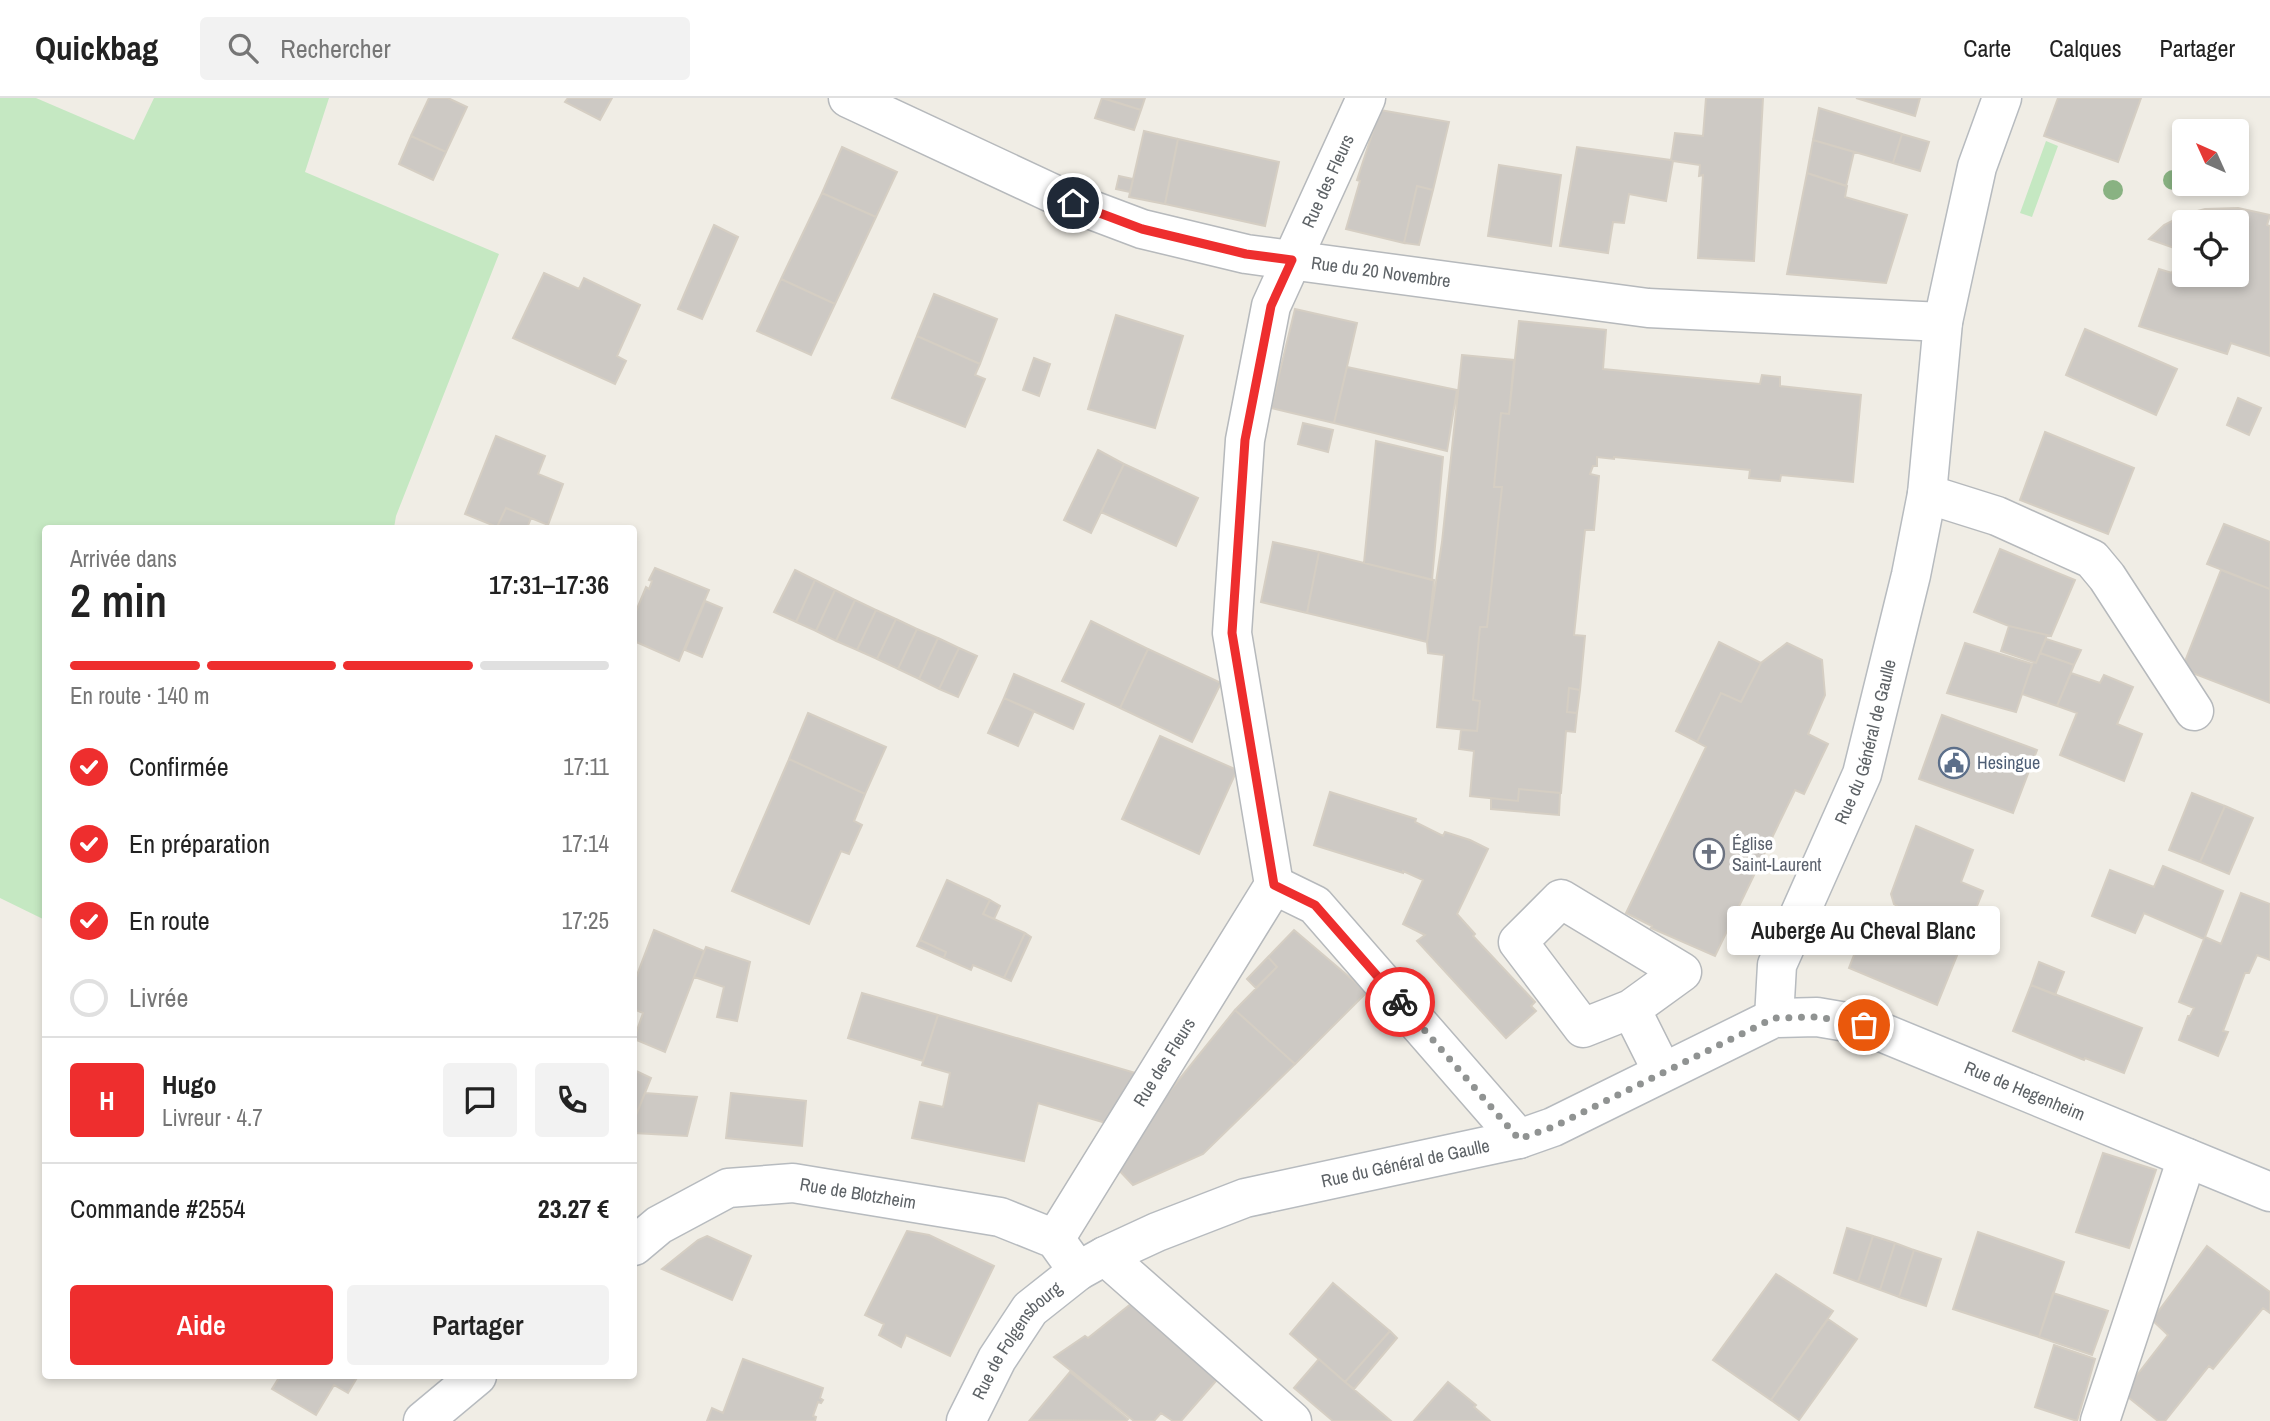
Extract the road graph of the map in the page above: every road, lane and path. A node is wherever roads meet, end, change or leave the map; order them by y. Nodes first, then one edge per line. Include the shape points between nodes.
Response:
1 (848, 98) edge
2 (1366, 98) edge
3 (2002, 98) edge
4 (1292, 260) junction
5 (1943, 322) junction
6 (1927, 494) junction
7 (2194, 711) dead end
8 (1274, 885) junction
9 (1631, 1010) dead end
10 (1774, 1018) junction
11 (1662, 1071) junction
12 (1519, 1139) junction
13 (2187, 1157) junction
14 (2270, 1192) edge
15 (1055, 1239) junction
16 (637, 1243) edge
17 (1092, 1263) junction
18 (473, 1379) edge
19 (423, 1421) edge
20 (966, 1421) edge
21 (1292, 1421) edge
22 (2100, 1421) edge

1 - 4 street, Rue du 20 Novembre via 1130,225 1246,254
2 - 4 street, Rue des Fleurs
3 - 5 street, Rue du Général de Gaulle via 1977,167
4 - 5 street, Rue du 20 Novembre via 1648,308
4 - 8 street, Rue des Fleurs via 1271,306 1245,440 1232,633
5 - 6 street, Rue du Général de Gaulle
6 - 7 street via 1997,516 2092,559
6 - 10 street, Rue du Général de Gaulle via 1862,774 1777,965
8 - 12 street via 1315,905
8 - 15 street, Rue des Fleurs
9 - 11 street
10 - 11 street, Rue du Général de Gaulle
10 - 13 street, Rue de Hegenheim via 1817,1017 1864,1025
11 - 12 street, Rue du Général de Gaulle via 1553,1127
12 - 17 street, Rue du Général de Gaulle via 1245,1198
13 - 14 street, Rue de Hegenheim
13 - 22 street
15 - 16 street, Rue de Blotzheim via 1000,1217 793,1183 727,1188 659,1225
15 - 17 street
17 - 20 street, Rue de Folgensbourg via 1030,1309 997,1359
17 - 21 street
18 - 19 street

